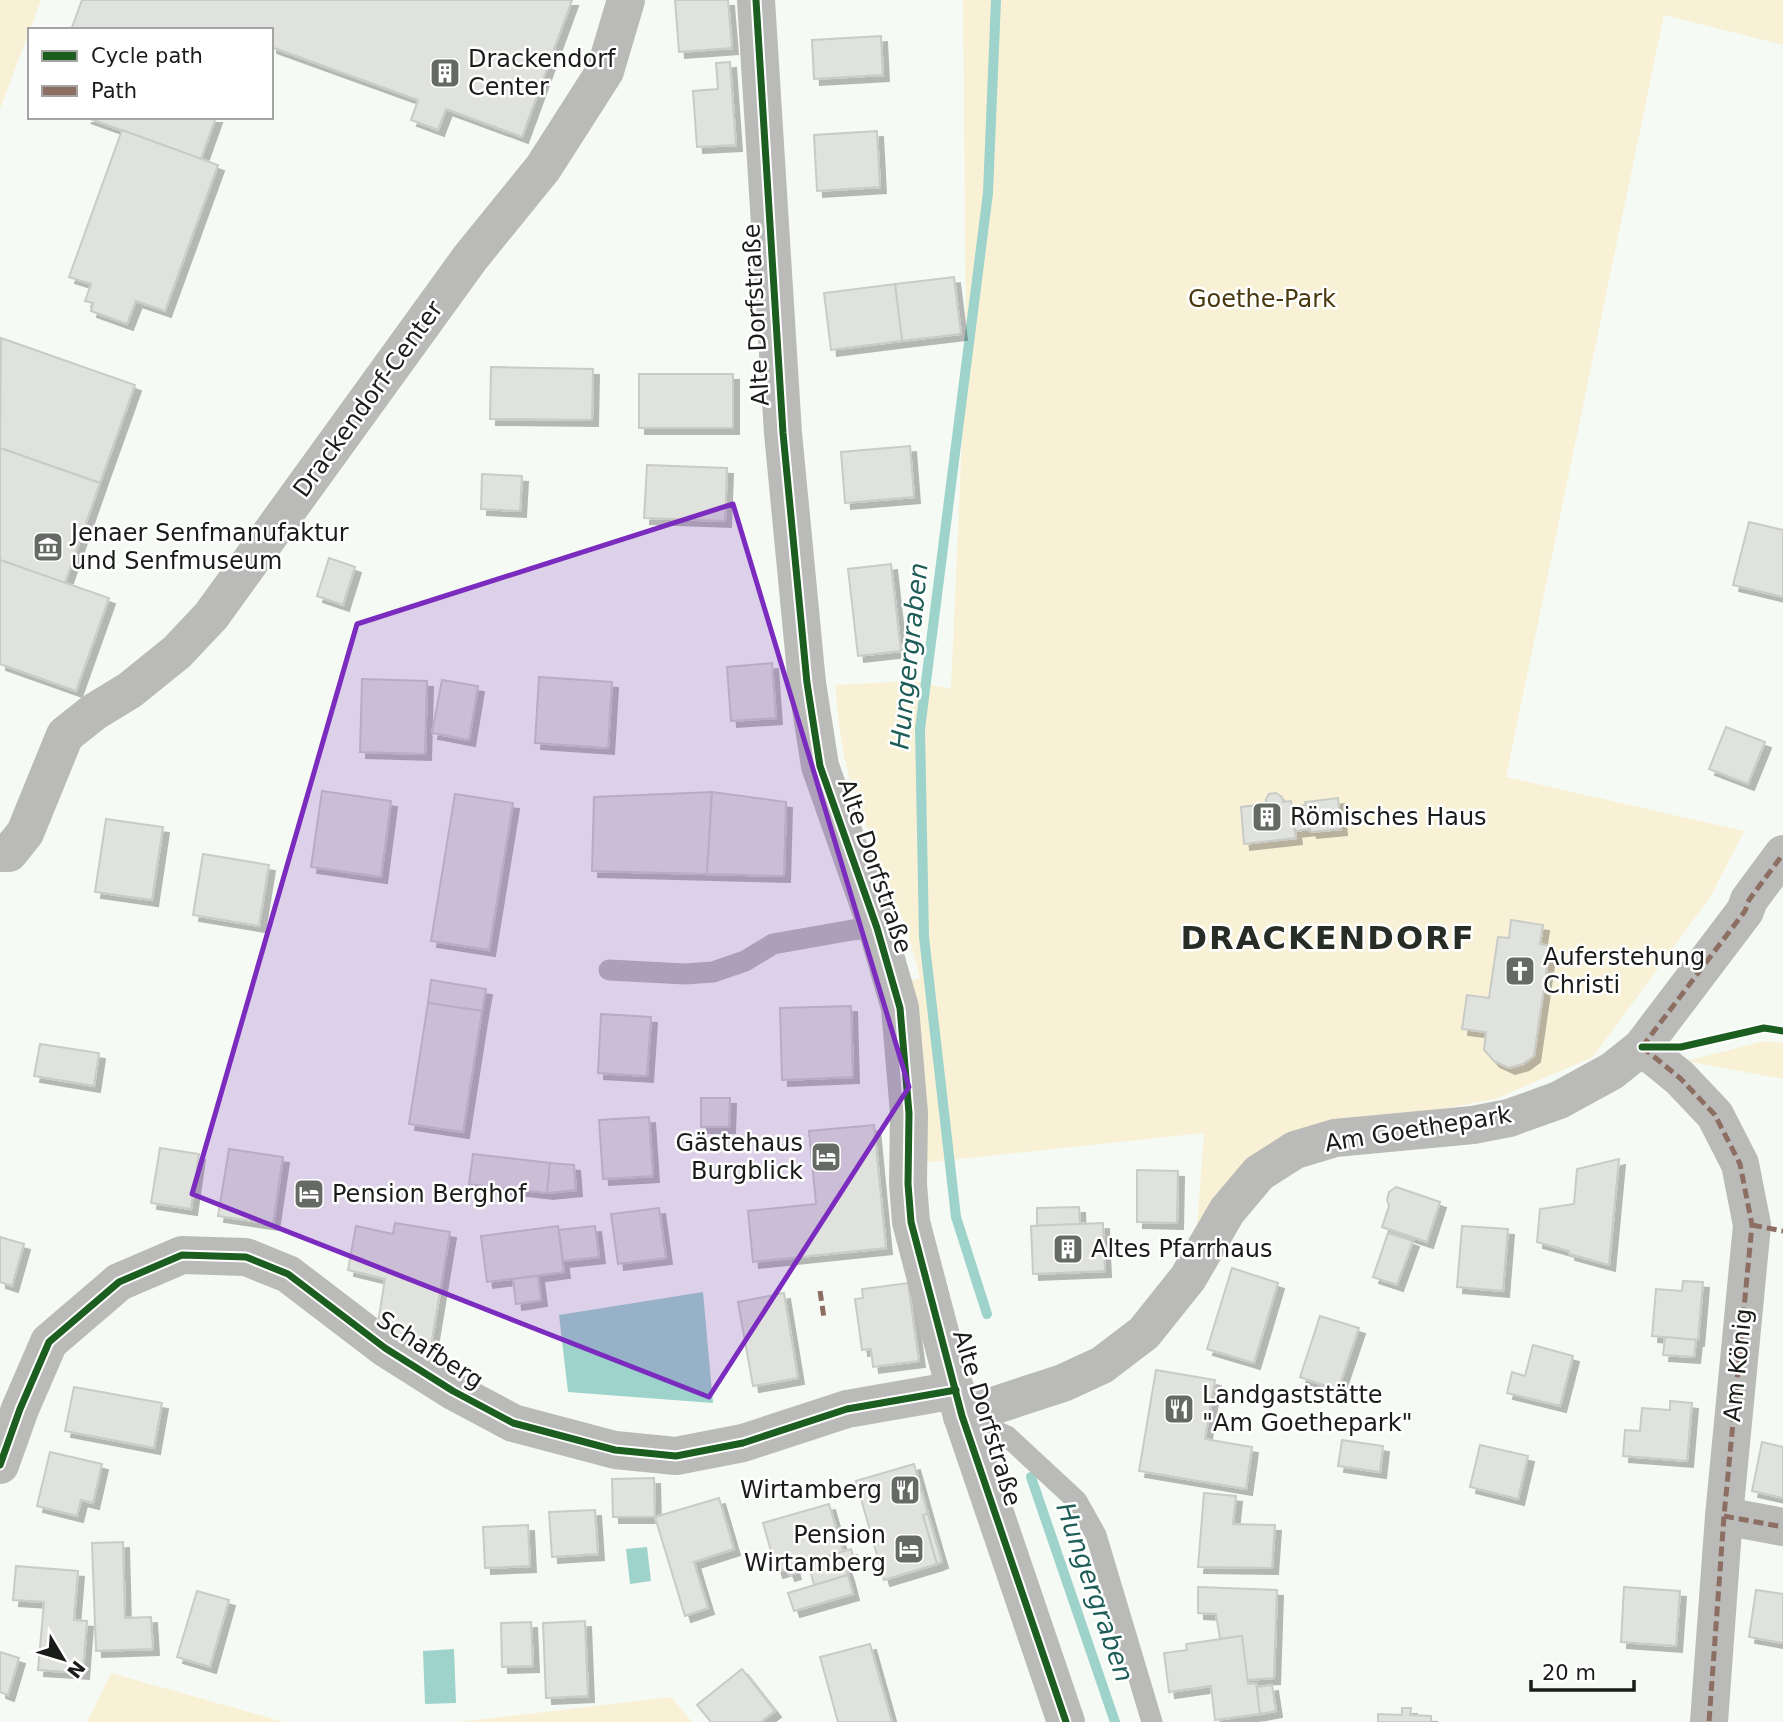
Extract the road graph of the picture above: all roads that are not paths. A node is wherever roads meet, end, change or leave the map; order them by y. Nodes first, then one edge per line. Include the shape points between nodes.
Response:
1 (626, 0) edge
2 (756, 0) edge
3 (12, 843) edge
4 (1783, 853) edge
5 (877, 928) junction
6 (609, 970) dead end
7 (1642, 1047) junction
8 (1767, 1228) edge
9 (959, 1403) junction
10 (0, 1465) edge
11 (1724, 1516) junction
12 (1783, 1527) edge
13 (1066, 1722) edge
14 (1152, 1722) edge
15 (1709, 1722) edge

1 - 3 street, Drackendorf-Center via 605,71 543,168 470,258 211,616 177,652 65,735
2 - 5 street, Alte Dorfstraße via 783,433 807,683 820,766
4 - 7 street, Am Goethepark
5 - 6 lane via 773,944 713,972
5 - 9 street, Alte Dorfstraße via 900,1008 909,1113 911,1222
7 - 8 street, Am König via 1715,1115
7 - 9 street, Am Goethepark via 1612,1071 1559,1100 1509,1118 1335,1138 1295,1150 1259,1173 1227,1210 1188,1278 1144,1333 1102,1365 1063,1383
8 - 11 street, Am König
9 - 10 street, Schafberg via 847,1409 743,1443 676,1456 615,1450 513,1423 453,1391 385,1348 288,1274 246,1256 182,1255 119,1282 49,1342
9 - 13 street, Alte Dorfstraße
9 - 14 lane via 1007,1436 1077,1501 1096,1535
11 - 12 street
11 - 15 street, Am König

